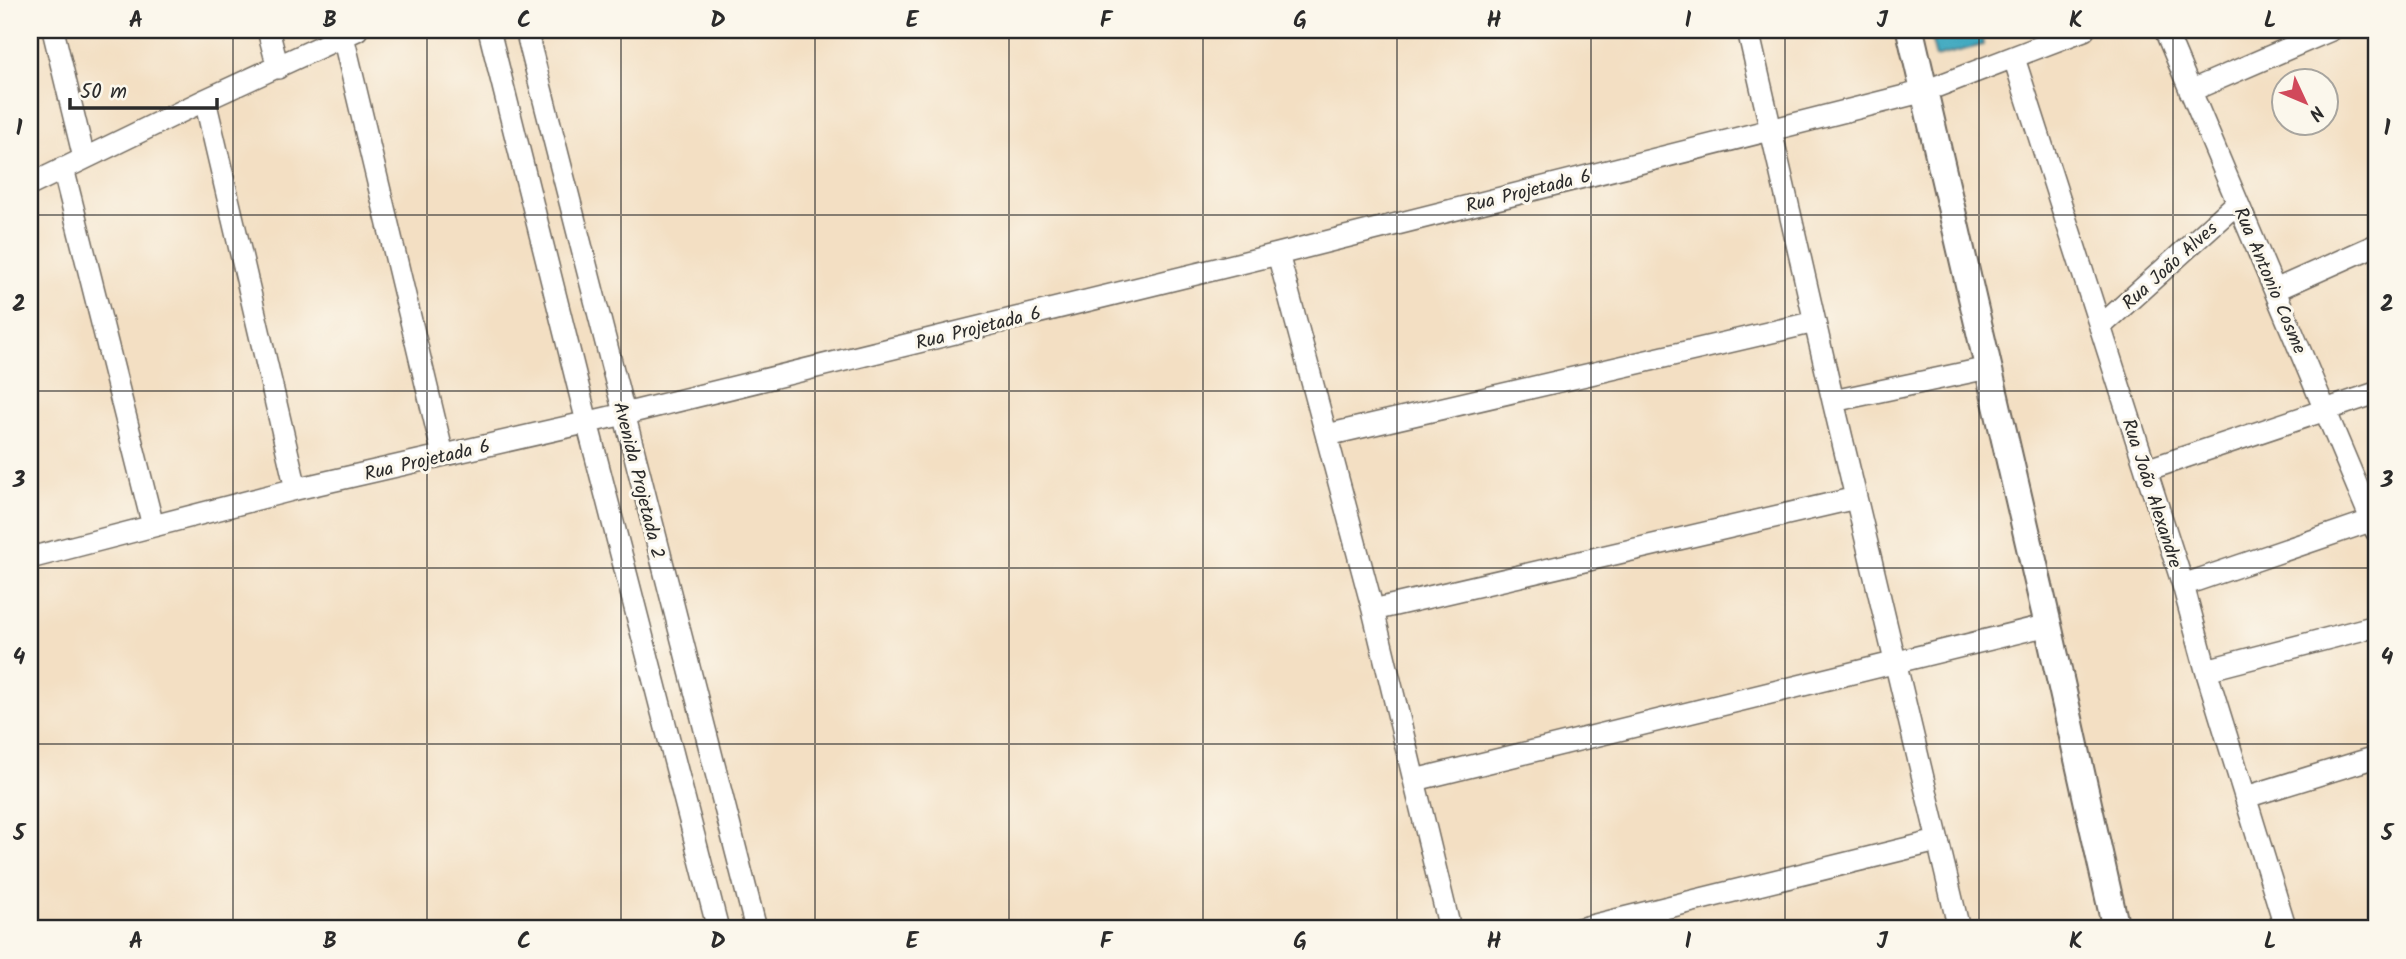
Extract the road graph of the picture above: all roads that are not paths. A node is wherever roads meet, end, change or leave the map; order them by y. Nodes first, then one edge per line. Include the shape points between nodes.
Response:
1 (52, 30) edge
2 (268, 30) edge
3 (489, 30) edge
4 (526, 30) edge
5 (1748, 30) edge
6 (1910, 30) edge
7 (2084, 30) edge
8 (2165, 30) edge
9 (2331, 30) edge
10 (350, 33) edge
11 (2014, 58) junction
12 (278, 68) junction
13 (1925, 91) junction
14 (2190, 91) junction
15 (205, 100) junction
16 (1771, 129) junction
17 (83, 158) junction
18 (63, 168) junction
19 (30, 185) edge
20 (2237, 203) junction
21 (2376, 245) edge
22 (1278, 254) junction
23 (2275, 289) junction
24 (1815, 322) junction
25 (2100, 327) junction
26 (1988, 368) junction
27 (2376, 393) edge
28 (1833, 401) junction
29 (2326, 409) junction
30 (624, 414) junction
31 (586, 422) junction
32 (1327, 435) junction
33 (443, 455) junction
34 (2146, 470) junction
35 (296, 489) junction
36 (1856, 498) junction
37 (2375, 524) edge
38 (153, 526) junction
39 (30, 558) edge
40 (2183, 585) junction
41 (1373, 610) junction
42 (2048, 625) junction
43 (2376, 626) edge
44 (1894, 662) junction
45 (2206, 670) junction
46 (2376, 757) edge
47 (1415, 780) junction
48 (2246, 797) junction
49 (1937, 841) junction
50 (1946, 878) junction
51 (719, 929) edge
52 (756, 929) edge
53 (1450, 929) edge
54 (1579, 929) edge
55 (1959, 929) edge
56 (1974, 929) edge
57 (2116, 929) edge
58 (2286, 929) edge

1 - 17 street
2 - 12 street
3 - 31 street, Avenida Projetada 2
4 - 30 street, Avenida Projetada 2
5 - 16 street
6 - 13 street
7 - 11 street, Rua Projetada 6
8 - 14 street, Rua Antonio Cosme
9 - 14 street
10 - 12 street
10 - 33 street
11 - 13 street, Rua Projetada 6
11 - 25 street, Rua João Alexandre
12 - 15 street
13 - 16 street, Rua Projetada 6
13 - 26 street
14 - 20 street, Rua Antonio Cosme
15 - 17 street
15 - 35 street
16 - 22 street, Rua Projetada 6
16 - 24 street
17 - 18 street
18 - 19 street
18 - 38 street
20 - 23 street, Rua Antonio Cosme
20 - 25 street, Rua João Alves
21 - 23 street
22 - 30 street, Rua Projetada 6
22 - 32 street
23 - 29 street, Rua Antonio Cosme
24 - 28 street
24 - 32 street
25 - 34 street, Rua João Alexandre
26 - 28 street
26 - 42 street
27 - 29 street
28 - 36 street
29 - 34 street
29 - 37 street, Rua Antonio Cosme
30 - 31 street, Rua Projetada 6
30 - 52 street, Avenida Projetada 2
31 - 33 street, Rua Projetada 6
31 - 51 street, Avenida Projetada 2
32 - 41 street
33 - 35 street, Rua Projetada 6
34 - 40 street, Rua João Alexandre
35 - 38 street, Rua Projetada 6
36 - 41 street
36 - 44 street
37 - 40 street
38 - 39 street, Rua Projetada 6
40 - 45 street, Rua João Alexandre
41 - 47 street
42 - 44 street
42 - 57 street
43 - 45 street
44 - 47 street
44 - 49 street
45 - 48 street, Rua João Alexandre
46 - 48 street
47 - 53 street
48 - 58 street, Rua João Alexandre
49 - 50 street
49 - 54 street
50 - 55 street
50 - 56 street

